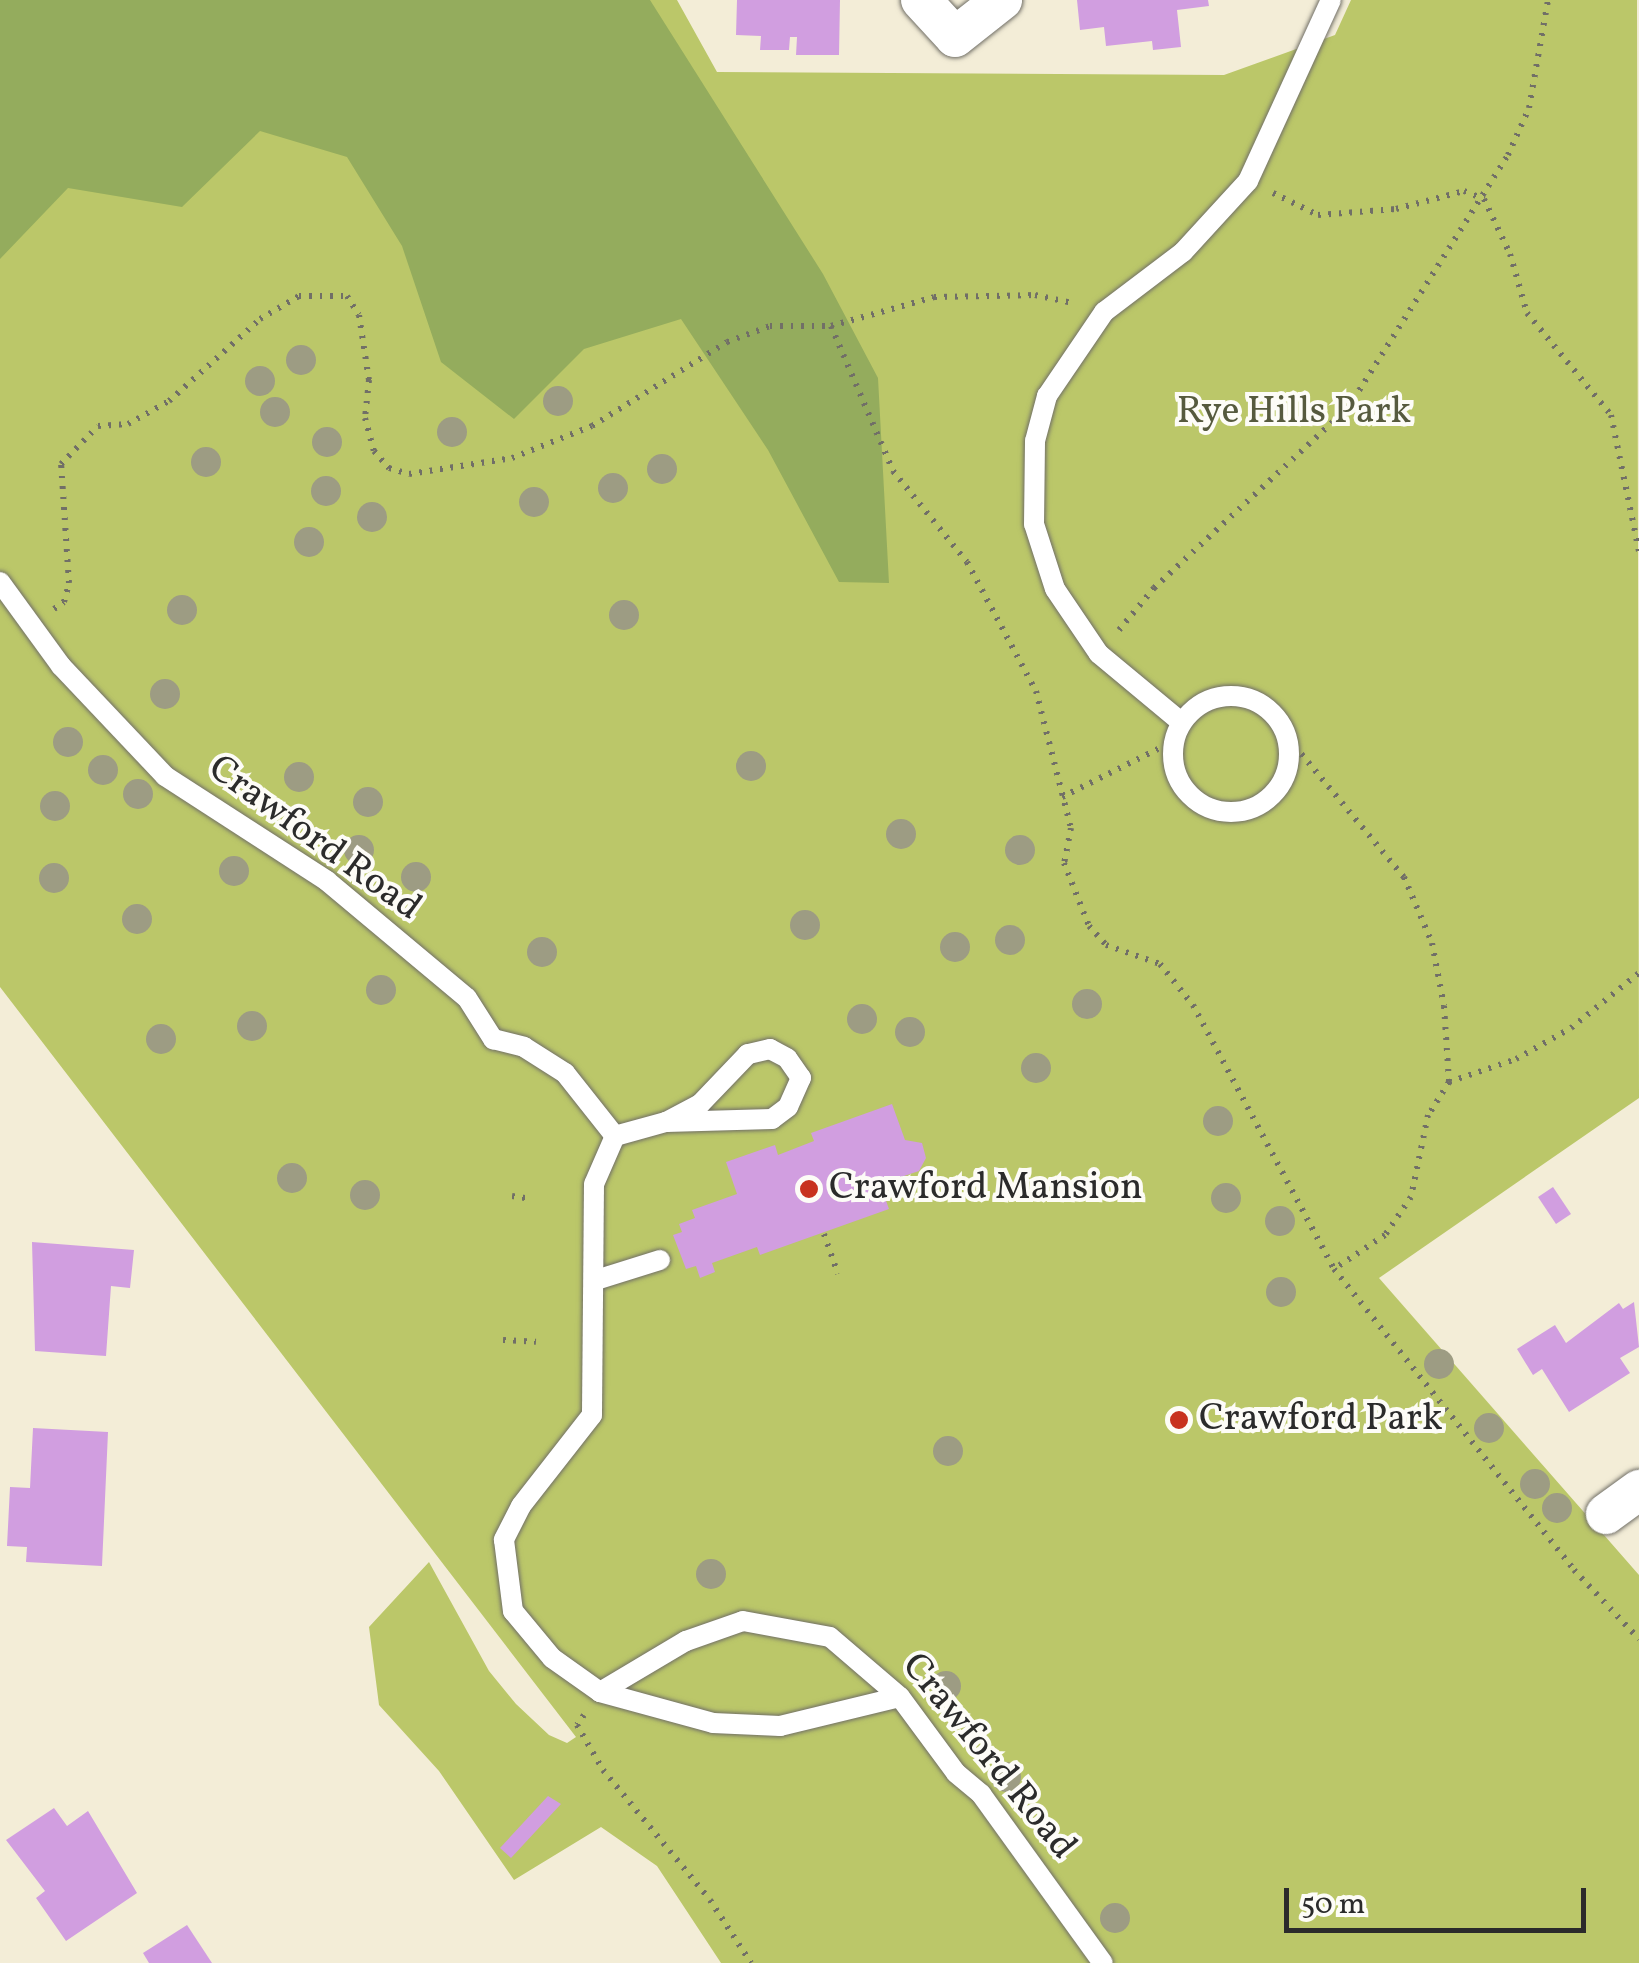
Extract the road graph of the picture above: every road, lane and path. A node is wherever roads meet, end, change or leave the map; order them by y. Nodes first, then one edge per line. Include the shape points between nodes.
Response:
1 (920, 0) edge
2 (1002, 0) edge
3 (1331, 0) edge
4 (1548, 0) edge
5 (1248, 182) junction
6 (1484, 199) junction
7 (1104, 312) junction
8 (831, 326) junction
9 (1639, 551) edge
10 (0, 582) edge
11 (30, 626) junction
12 (1099, 654) junction
13 (1180, 722) junction
14 (1288, 738) junction
15 (1173, 747) junction
16 (1062, 797) junction
17 (1639, 973) edge
18 (1450, 1082) junction
19 (666, 1122) junction
20 (615, 1136) junction
21 (512, 1196) dead end
22 (530, 1199) dead end
23 (824, 1234) dead end
24 (660, 1260) dead end
25 (1334, 1269) junction
26 (838, 1274) dead end
27 (596, 1280) junction
28 (503, 1340) dead end
29 (536, 1342) dead end
30 (1639, 1490) edge
31 (1606, 1514) dead end
32 (1639, 1639) edge
33 (600, 1692) junction
34 (900, 1696) junction
35 (751, 1963) edge
36 (1103, 1963) edge

1 - 2 street via 955,37
3 - 5 lane
4 - 6 path via 1529,108
5 - 6 path via 1318,215 1396,208 1464,190
5 - 7 lane via 1183,252
6 - 9 path via 1527,313 1611,415
6 - 12 path via 1348,408 1154,588
7 - 8 path via 1035,295 934,297
7 - 12 lane via 1048,396 1035,441 1034,491 1034,524 1055,589
8 - 11 path via 770,326 727,342 592,426 512,458 408,474 390,468 374,451 364,418 369,380 359,315 347,296 299,296 260,319 170,400 128,424 98,426 61,464 69,583 64,602
8 - 16 path via 893,471 967,562 1036,691
10 - 11 lane, Crawford Road
11 - 20 lane, Crawford Road via 166,776 327,882 466,998 493,1039 524,1047 565,1073
12 - 13 lane
13 - 14 lane via 1202,704 1236,696 1268,709
13 - 15 lane
14 - 15 lane via 1290,757 1276,792 1245,812 1227,813 1192,798 1180,784
14 - 18 path via 1404,876 1432,943
15 - 16 path via 1153,747
16 - 25 path via 1070,828 1064,863 1076,905 1106,945 1160,964 1194,1006
17 - 18 path via 1557,1036 1473,1078
18 - 25 path via 1428,1115 1411,1197 1385,1235
19 - 19 lane via 772,1119 788,1107 801,1078 788,1058 770,1049 748,1054 700,1104
19 - 20 lane
20 - 27 lane via 594,1184
21 - 22 path
23 - 26 path
24 - 27 lane
25 - 32 path via 1574,1570
27 - 33 lane via 592,1415 521,1506 504,1540 512,1612 552,1658
28 - 29 path
30 - 31 street
33 - 34 lane via 713,1723 780,1726
33 - 34 lane, Crawford Road via 686,1642 743,1621 830,1637
33 - 35 path via 577,1725
34 - 36 lane, Crawford Road via 956,1773 981,1794

